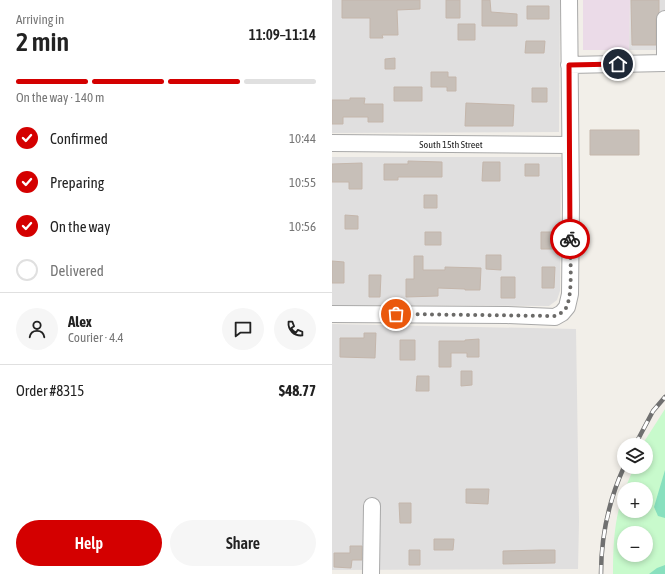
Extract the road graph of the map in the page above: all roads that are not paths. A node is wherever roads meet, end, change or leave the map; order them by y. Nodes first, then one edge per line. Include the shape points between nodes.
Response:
1 (569, 0) edge
2 (665, 19) edge
3 (665, 63) edge
4 (569, 65) junction
5 (332, 143) edge
6 (570, 145) junction
7 (332, 314) edge
8 (372, 506) dead end
9 (372, 574) edge

1 - 4 street
2 - 3 street
3 - 4 street
4 - 6 street
5 - 6 street, South 15th Street
6 - 7 street via 570,294 567,307 562,312 555,316
8 - 9 street

